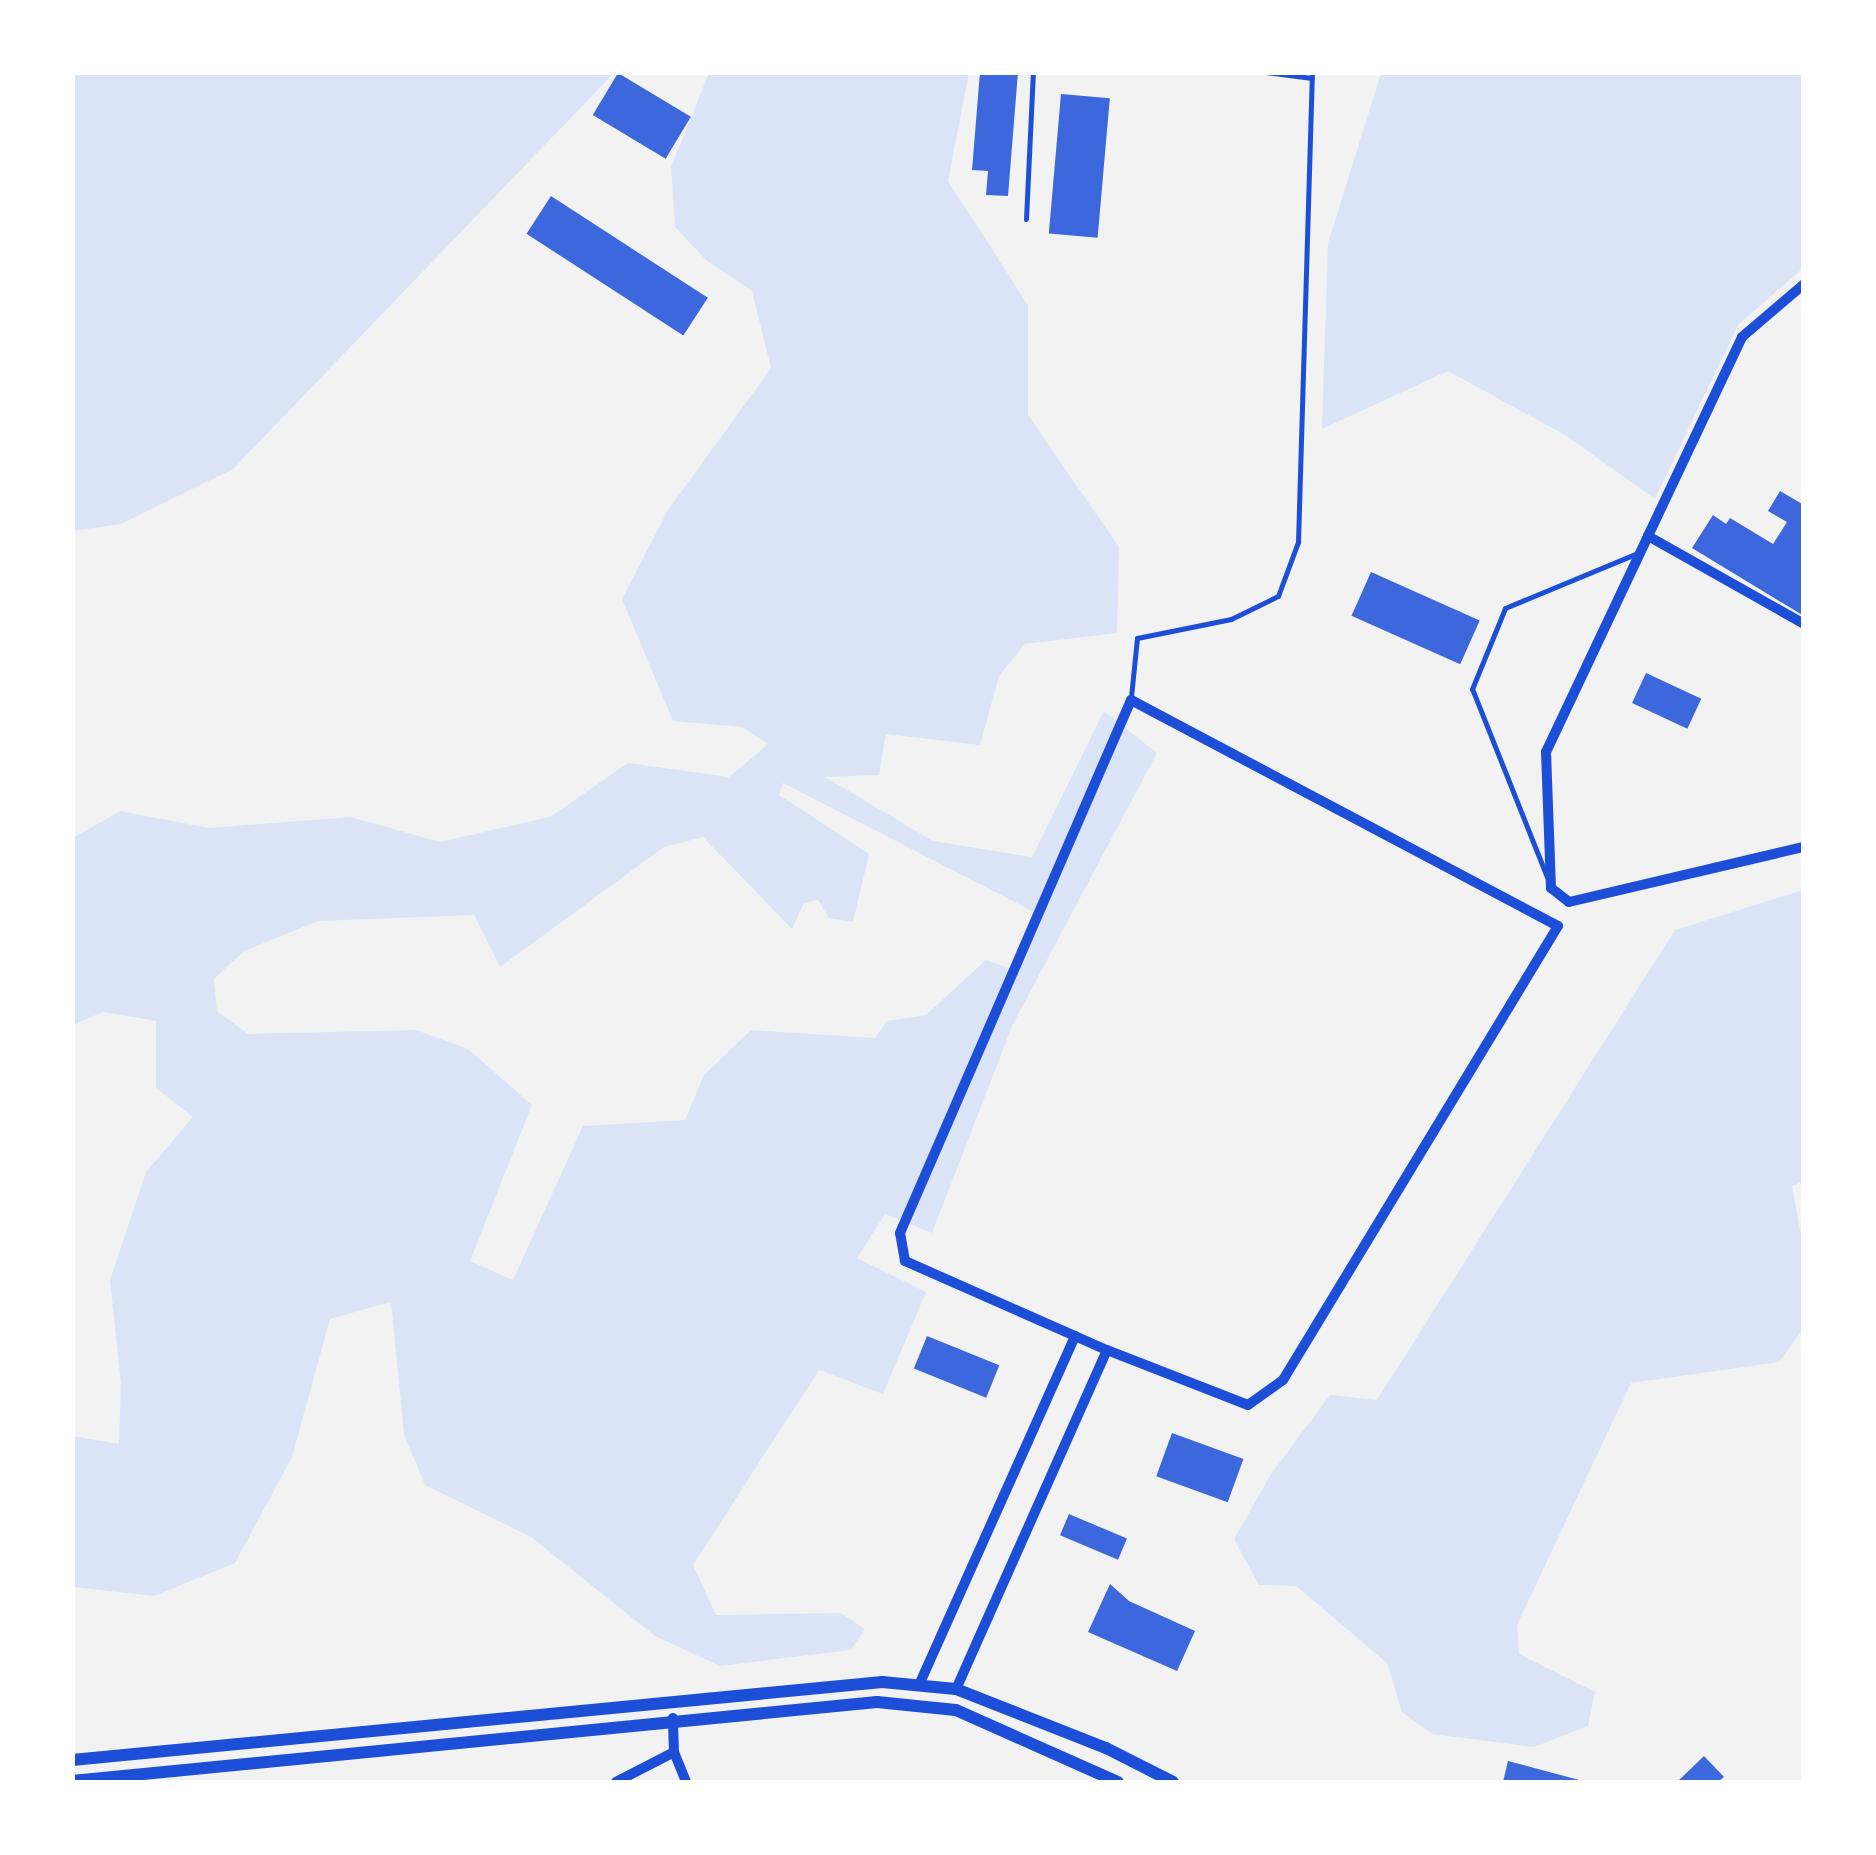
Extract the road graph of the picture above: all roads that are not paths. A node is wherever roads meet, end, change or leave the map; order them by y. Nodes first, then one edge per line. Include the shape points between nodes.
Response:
1 (1033, 72) edge
2 (1266, 72) edge
3 (1312, 75) edge
4 (1026, 219) dead end
5 (1804, 284) edge
6 (1648, 536) junction
7 (1641, 552) junction
8 (1804, 624) edge
9 (1131, 700) junction
10 (1804, 846) edge
11 (1551, 888) junction
12 (1569, 902) junction
13 (1558, 926) junction
14 (1075, 1336) junction
15 (1107, 1350) junction
16 (918, 1686) junction
17 (956, 1689) junction
18 (673, 1718) junction
19 (674, 1752) junction
20 (72, 1760) edge
21 (72, 1780) edge
22 (616, 1782) edge
23 (686, 1782) edge
24 (1118, 1782) edge
25 (1173, 1782) edge

1 - 4 lane
2 - 3 lane
3 - 9 lane via 1298,542 1278,596 1231,619 1137,638
5 - 6 street via 1742,337
6 - 7 street
6 - 8 street
7 - 11 street via 1546,752
7 - 11 lane via 1505,608 1472,689
9 - 13 street
9 - 14 street via 900,1233 905,1261
10 - 12 street
11 - 12 street
12 - 13 street
13 - 15 street via 1283,1380 1248,1405
14 - 15 street
14 - 16 street
15 - 17 street
16 - 17 street
16 - 20 street via 818,1686
17 - 25 street
18 - 19 street
18 - 21 street
18 - 24 street via 877,1702 956,1710
19 - 22 street
19 - 23 street

